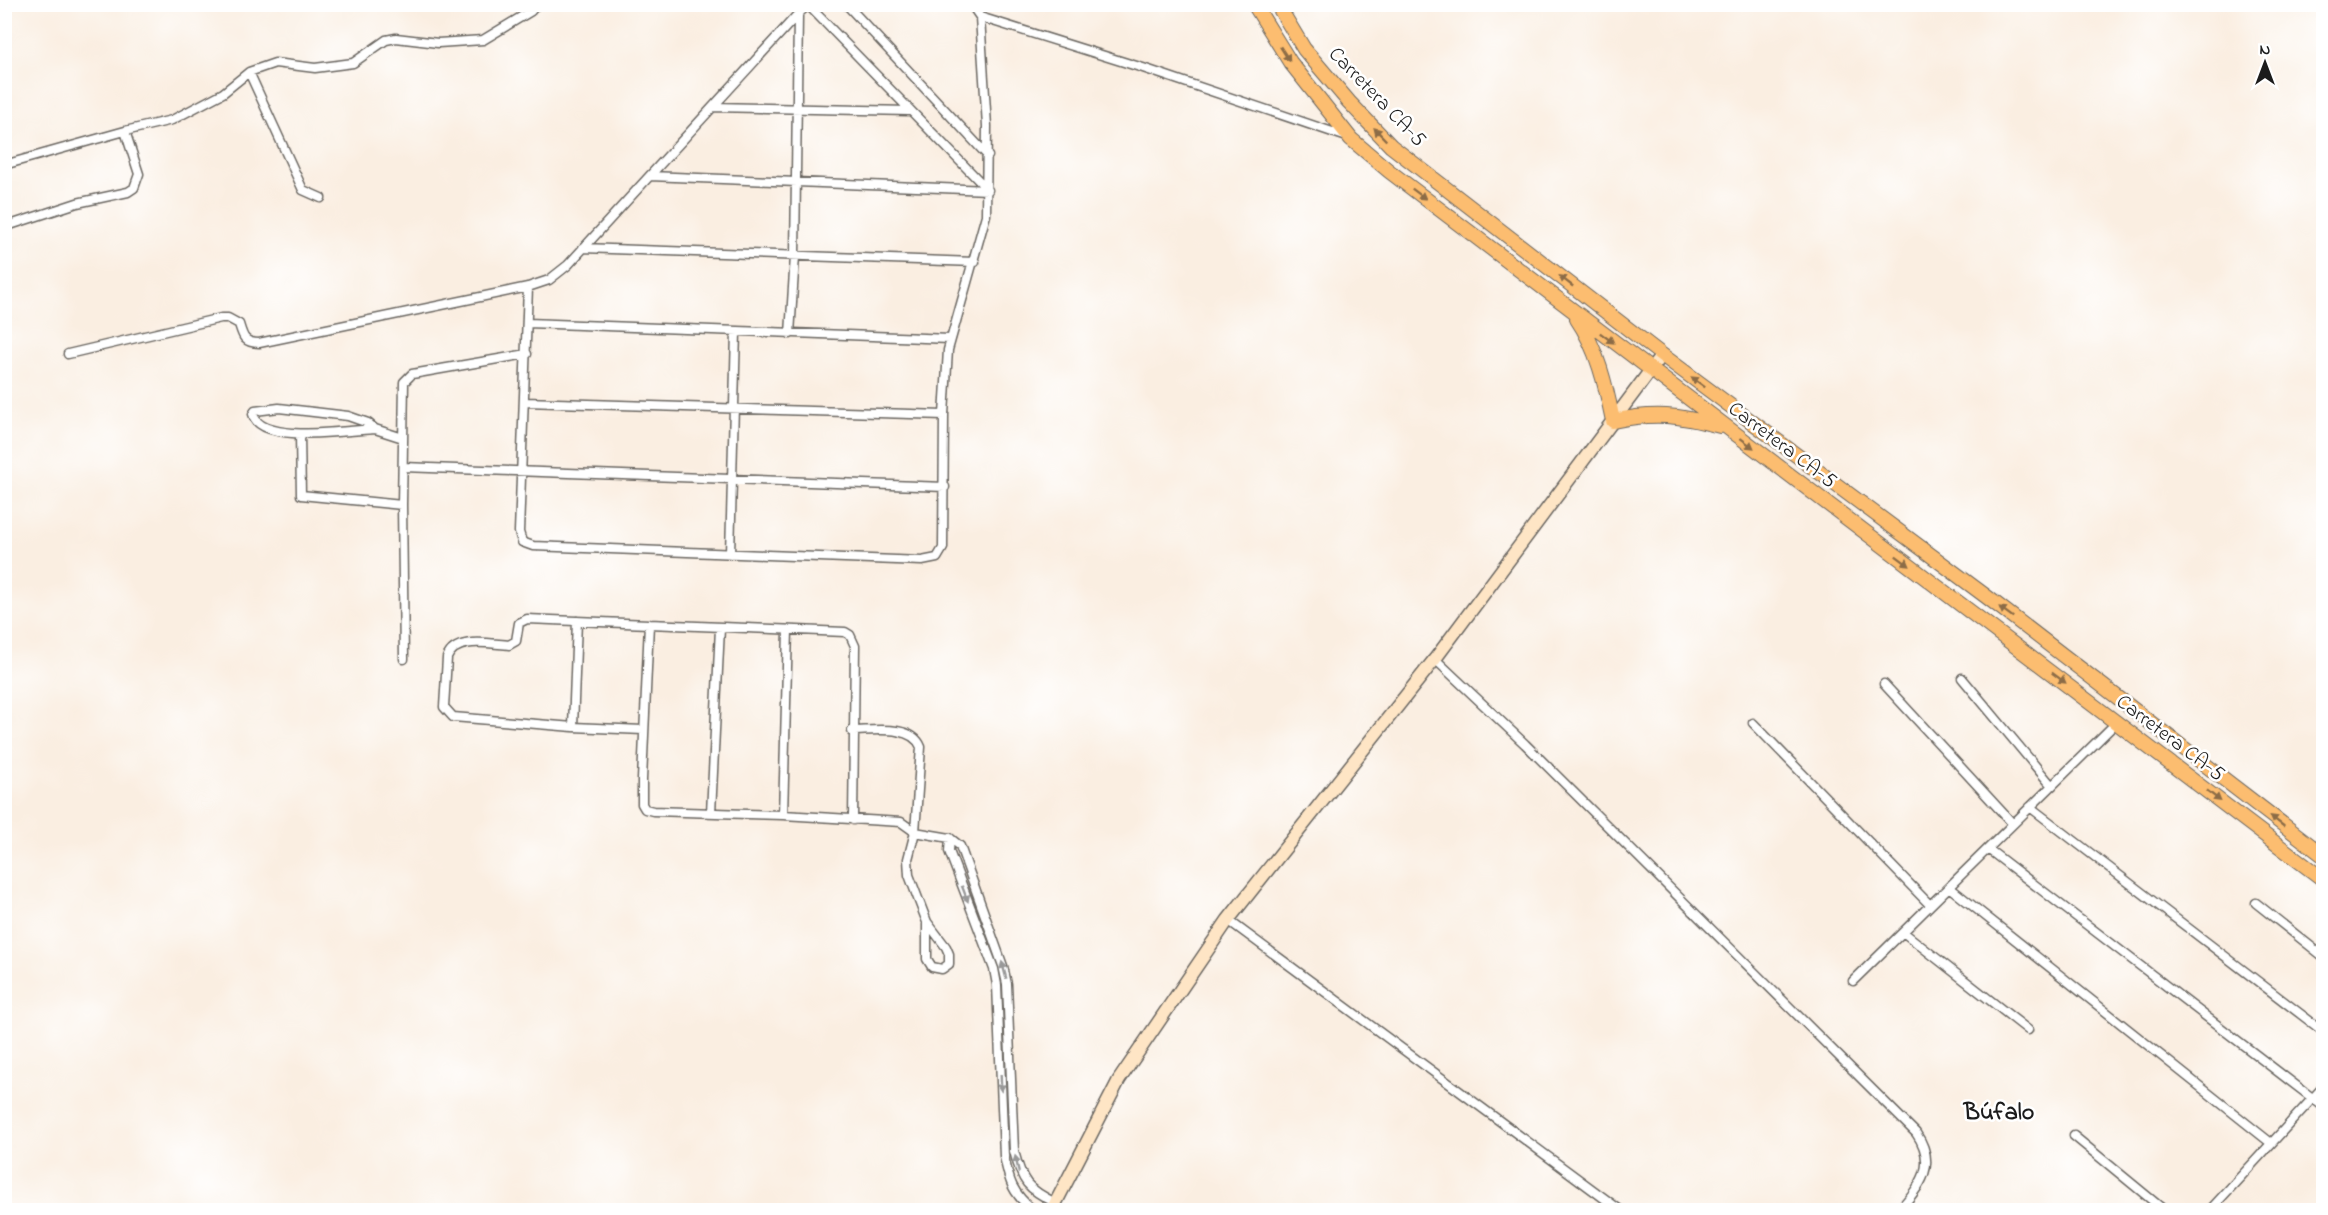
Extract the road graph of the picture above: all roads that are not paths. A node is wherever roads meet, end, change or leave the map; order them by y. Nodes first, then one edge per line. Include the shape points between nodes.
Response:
1 (537, 4) edge
2 (846, 4) edge
3 (971, 4) edge
4 (1254, 4) edge
5 (1277, 4) edge
6 (808, 5) edge
7 (798, 14) junction
8 (980, 17) junction
9 (249, 72) junction
10 (713, 107) junction
11 (798, 109) junction
12 (909, 111) junction
13 (125, 131) junction
14 (1352, 139) junction
15 (988, 156) junction
16 (4, 165) edge
17 (650, 176) junction
18 (795, 181) junction
19 (987, 190) junction
20 (321, 198) dead end
21 (4, 227) edge
22 (583, 248) junction
23 (795, 256) junction
24 (975, 262) junction
25 (528, 287) junction
26 (1570, 310) junction
27 (528, 324) junction
28 (736, 332) junction
29 (790, 334) junction
30 (950, 339) junction
31 (68, 354) dead end
32 (527, 354) junction
33 (1662, 355) junction
34 (1650, 370) junction
35 (525, 402) junction
36 (735, 409) junction
37 (944, 415) junction
38 (1613, 421) junction
39 (375, 429) junction
40 (1728, 429) junction
41 (300, 434) junction
42 (403, 438) junction
43 (403, 466) junction
44 (522, 472) junction
45 (732, 480) junction
46 (945, 488) junction
47 (402, 505) junction
48 (730, 554) junction
49 (577, 621) junction
50 (649, 624) junction
51 (720, 628) junction
52 (788, 630) junction
53 (404, 658) dead end
54 (1435, 659) junction
55 (1962, 678) dead end
56 (1884, 684) dead end
57 (2117, 722) junction
58 (1753, 723) dead end
59 (573, 727) junction
60 (643, 730) junction
61 (852, 731) junction
62 (2052, 786) junction
63 (2030, 807) junction
64 (711, 813) junction
65 (783, 815) junction
66 (853, 820) junction
67 (2013, 824) junction
68 (915, 832) junction
69 (950, 838) junction
70 (1988, 849) junction
71 (2324, 856) edge
72 (2324, 880) edge
73 (1948, 887) junction
74 (2256, 903) dead end
75 (1930, 905) junction
76 (1228, 920) junction
77 (927, 922) junction
78 (1903, 932) junction
79 (2324, 957) edge
80 (1853, 981) dead end
81 (2028, 1030) dead end
82 (2324, 1032) edge
83 (2324, 1086) edge
84 (2312, 1098) junction
85 (2324, 1107) edge
86 (2074, 1136) dead end
87 (2271, 1143) junction
88 (1054, 1207) edge
89 (1033, 1210) edge
90 (1620, 1210) edge
91 (1899, 1210) edge
92 (2164, 1210) edge
93 (2210, 1210) edge

1 - 9 street via 483,40 438,43 396,38 386,40 353,63 315,68 275,63
2 - 15 street
3 - 8 street
4 -> 14 highway, Carretera CA-5 via 1290,62
33 -> 5 highway, Carretera CA-5 via 1392,146 1304,49
6 - 7 street
6 - 12 street
7 - 10 street
7 - 11 street
8 - 14 street
8 - 15 street
9 - 13 street via 223,93 172,120
9 - 20 street via 303,190
10 - 11 street
10 - 17 street
11 - 12 street
11 - 18 street
12 - 19 street
13 - 16 street
13 - 21 street via 139,174 135,188
14 -> 26 highway, Carretera CA-5
15 - 19 street
17 - 18 street
17 - 22 street
18 - 19 street
18 - 23 street
19 - 24 street via 986,215
22 - 23 street
22 - 25 street via 549,280
23 - 24 street
23 - 29 street
24 - 30 street
25 - 27 street
25 - 31 street via 259,343 245,340 239,324 221,318
26 -> 34 highway, Carretera CA-5
26 - 38 highway via 1599,364
27 - 28 street
27 - 32 street
28 - 29 street
28 - 36 street
29 - 30 street
30 - 37 street
32 - 35 street
32 - 42 street via 412,374 403,388
33 - 34 main road
71 -> 33 highway, Carretera CA-5 via 1987,597
34 - 38 main road
34 - 40 highway, Carretera CA-5
35 - 36 street
35 - 44 street
36 - 37 street
36 - 45 street
37 - 46 street
38 - 40 highway via 1641,415 1673,416
38 - 54 main road
39 - 41 street
39 - 41 street via 348,416 309,410 270,408 253,414 257,422 270,429
39 - 42 street
40 -> 57 highway, Carretera CA-5
41 - 47 street via 301,495
42 - 43 street
43 - 44 street
43 - 47 street
44 - 45 street
44 - 48 street via 519,532 526,544
45 - 46 street
45 - 48 street
46 - 48 street via 944,548 937,558 922,561
47 - 53 street
49 - 50 street
49 - 59 street
49 - 59 street via 526,619 519,623 516,641 509,645 453,647 447,658 444,706 448,714 459,718
50 - 51 street
50 - 60 street
51 - 52 street
51 - 64 street
52 - 61 street via 845,632 854,640
52 - 65 street
54 - 76 main road
54 - 91 street via 1916,1133 1924,1145 1925,1174
55 - 62 street
56 - 67 street
57 - 62 street
57 -> 72 highway, Carretera CA-5
58 - 75 street
59 - 60 street
60 - 64 street via 641,795 645,809
61 - 66 street
61 - 68 street via 909,733 919,740
62 - 63 street
63 - 67 street
63 - 82 street
64 - 65 street
65 - 66 street
66 - 68 street via 901,822
67 - 70 street
68 - 69 street
68 - 77 street via 909,874
88 -> 69 street via 1027,1187 1020,1174 1014,1151 1005,975 960,846
69 -> 89 street via 949,851 997,985 1004,1156 1009,1182
70 - 73 street
70 - 84 street
73 - 75 street
73 - 87 street
74 - 79 street
75 - 78 street
76 - 88 main road via 1119,1080
76 - 90 street
77 - 77 street via 927,959 932,967 942,969 949,964 949,954
78 - 80 street
78 - 81 street
83 - 84 street
84 - 85 street
84 - 87 street
86 - 92 street
87 - 93 street

